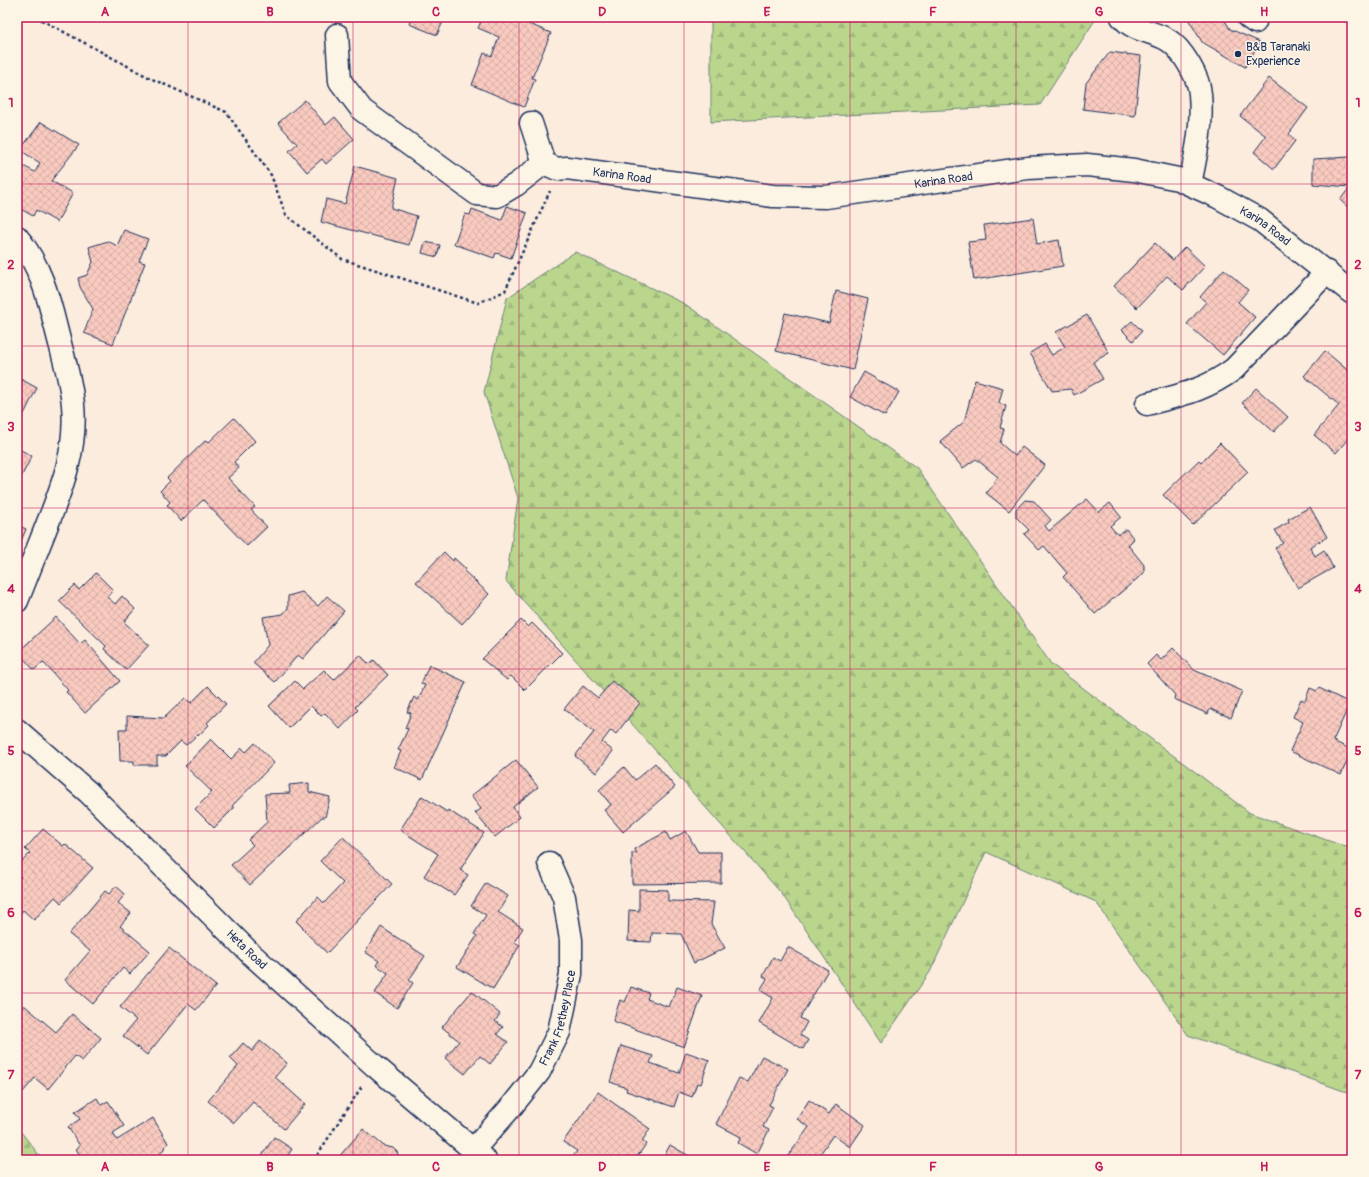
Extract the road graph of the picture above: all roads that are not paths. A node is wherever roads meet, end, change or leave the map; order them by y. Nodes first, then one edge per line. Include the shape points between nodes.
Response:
1 (1122, 17) edge
2 (337, 35) dead end
3 (531, 123) dead end
4 (551, 166) junction
5 (1190, 184) junction
6 (17, 237) edge
7 (1327, 272) junction
8 (1352, 293) edge
9 (1147, 404) dead end
10 (17, 601) edge
11 (17, 730) edge
12 (550, 863) dead end
13 (479, 1155) edge

1 - 5 street via 1127,24 1168,40 1187,59 1200,92 1198,140
2 - 4 street via 340,81 362,110 477,194 497,196
3 - 4 street
4 - 5 street, Karina Road via 773,196 826,197 1028,168 1087,165 1134,170
5 - 7 street, Karina Road via 1260,220
6 - 10 street via 31,257 48,298 69,379 74,430 71,455 62,486
7 - 8 street, Karina Road
7 - 9 street via 1234,369 1201,389
11 - 13 street, Heta Road via 88,792 251,954 375,1066
12 - 13 street, Frank Frethey Place via 564,897 571,940 571,974 559,1032 539,1072

